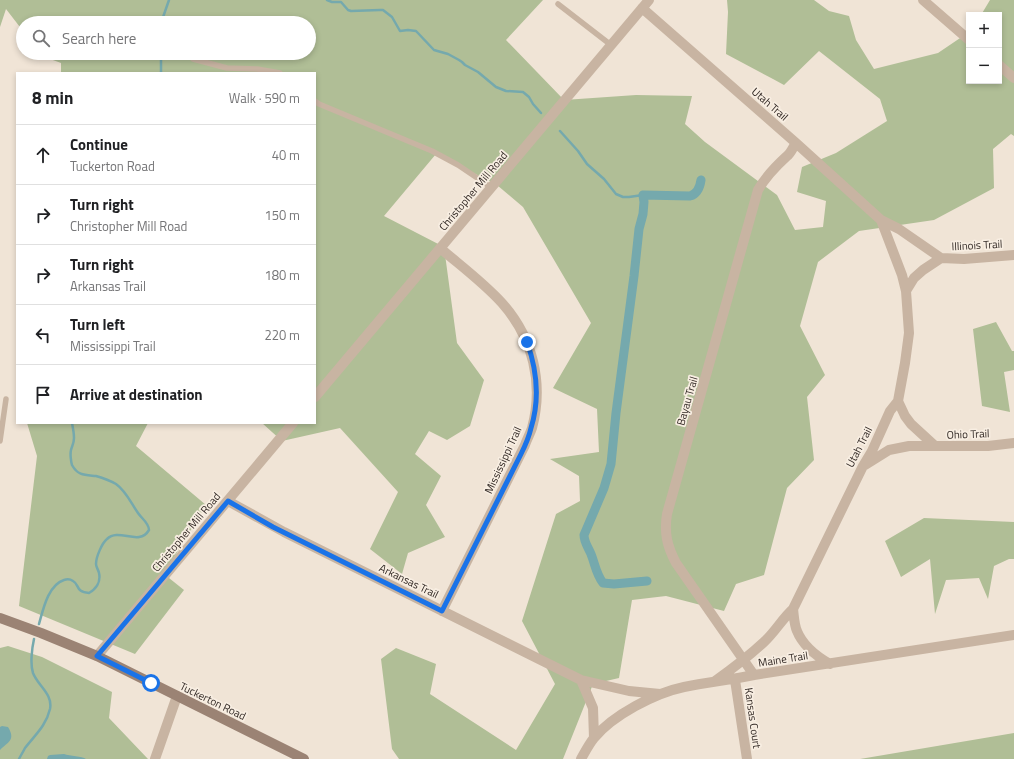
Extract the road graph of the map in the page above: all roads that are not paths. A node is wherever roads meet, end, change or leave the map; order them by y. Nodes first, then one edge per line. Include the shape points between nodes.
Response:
1 (649, 0) edge
2 (923, 0) edge
3 (558, 4) dead end
4 (642, 8) junction
5 (966, 37) edge
6 (611, 45) junction
7 (197, 60) edge
8 (1002, 68) edge
9 (274, 72) edge
10 (1014, 78) edge
11 (316, 102) edge
12 (796, 143) junction
13 (492, 188) junction
14 (881, 220) junction
15 (440, 248) junction
16 (1014, 255) edge
17 (940, 258) junction
18 (906, 291) junction
19 (316, 396) edge
20 (6, 399) dead end
21 (898, 401) junction
22 (293, 424) edge
23 (0, 441) edge
24 (1014, 443) edge
25 (935, 446) junction
26 (863, 466) junction
27 (228, 501) junction
28 (793, 609) junction
29 (442, 611) junction
30 (0, 618) edge
31 (1014, 636) edge
32 (97, 656) junction
33 (744, 659) junction
34 (830, 664) junction
35 (754, 675) junction
36 (581, 680) junction
37 (735, 680) junction
38 (715, 681) junction
39 (660, 694) junction
40 (177, 696) junction
41 (594, 738) junction
42 (155, 759) edge
43 (304, 759) edge
44 (581, 759) edge
45 (747, 759) edge

1 - 4 street, Christopher Mill Road
2 - 5 street
3 - 6 lane
4 - 6 street, Christopher Mill Road
4 - 12 street, Utah Trail
6 - 13 street, Christopher Mill Road
7 - 9 lane via 227,68
8 - 10 street
11 - 13 lane via 432,151
12 - 14 street, Utah Trail
12 - 33 street, Bayau Trail via 758,190 667,514 666,535 676,563
13 - 15 street, Christopher Mill Road
14 - 17 street, Utah Trail via 899,229
14 - 18 street, Utah Trail
15 - 19 street, Christopher Mill Road
15 - 29 street, Mississippi Trail via 496,296 512,315 527,342 537,387 534,415 525,445
16 - 17 street, Illinois Trail
17 - 18 street, Illinois Trail via 914,278
18 - 21 street, Utah Trail via 909,333
20 - 23 lane
21 - 25 street, Ohio Trail via 905,416
21 - 26 street, Utah Trail via 890,411
22 - 27 street, Christopher Mill Road
24 - 25 street, Ohio Trail via 988,446
25 - 26 street via 909,446 889,450
26 - 28 street, Utah Trail
27 - 29 street, Arkansas Trail
27 - 32 street, Christopher Mill Road
28 - 33 street, Utah Trail via 764,642
28 - 34 street via 796,630 802,641
29 - 36 street, Arkansas Trail
30 - 32 main road, Tuckerton Road
31 - 34 street, Maine Trail
32 - 40 main road, Tuckerton Road
33 - 35 street
33 - 38 street, Utah Trail
34 - 35 street, Maine Trail
35 - 37 street, Maine Trail
36 - 39 street, Arkansas Trail via 629,691
36 - 41 street via 592,708
37 - 38 street, Maine Trail
37 - 45 street, Kansas Court
38 - 39 street, Maine Trail
39 - 41 street, Maine Trail via 633,707
40 - 42 street
40 - 43 main road, Tuckerton Road
41 - 44 street, Maine Trail

